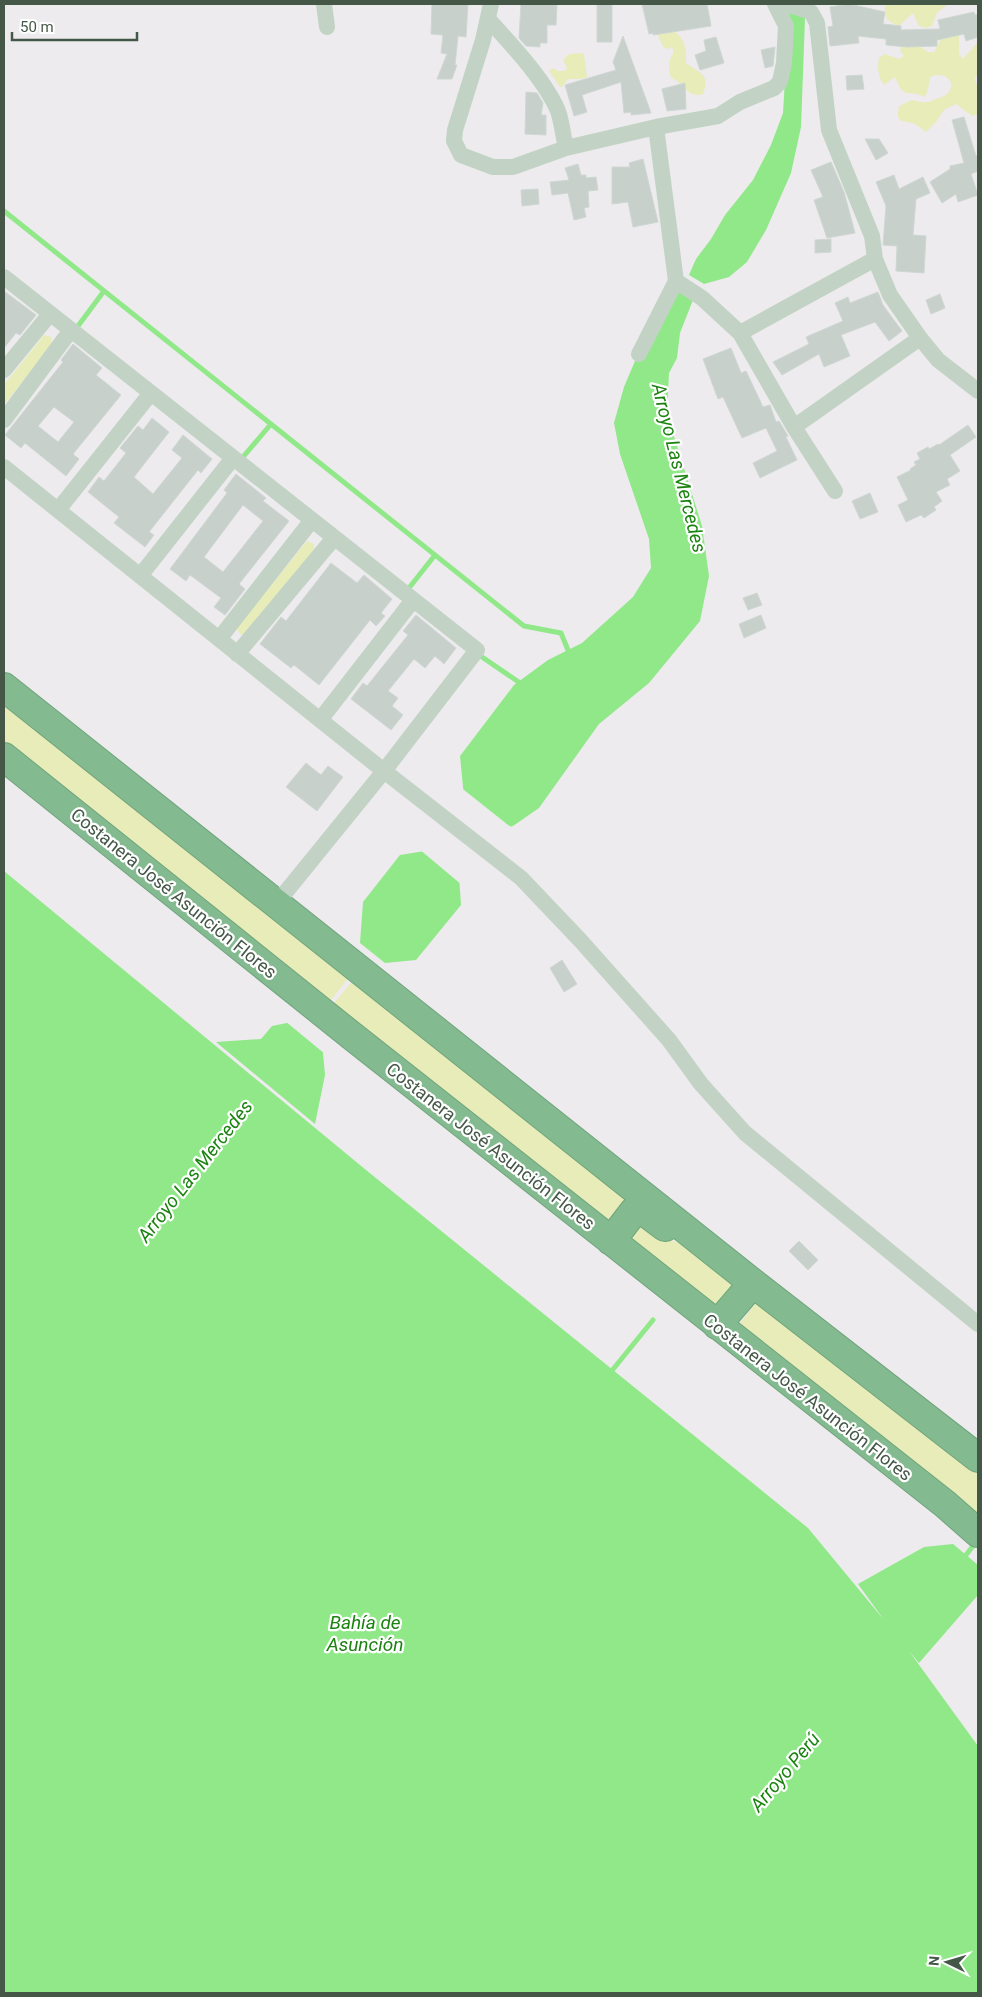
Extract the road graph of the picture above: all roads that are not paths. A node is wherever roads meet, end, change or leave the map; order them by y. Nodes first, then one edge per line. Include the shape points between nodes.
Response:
1 (324, 4) edge
2 (775, 4) edge
3 (786, 4) edge
4 (489, 11) edge
5 (327, 27) dead end
6 (656, 127) junction
7 (566, 148) junction
8 (875, 259) junction
9 (4, 277) edge
10 (679, 283) junction
11 (50, 314) junction
12 (71, 330) junction
13 (740, 333) junction
14 (920, 338) junction
15 (639, 354) dead end
16 (4, 370) edge
17 (978, 391) edge
18 (151, 393) junction
19 (4, 420) edge
20 (794, 426) junction
21 (233, 458) junction
22 (4, 467) edge
23 (835, 491) dead end
24 (58, 510) junction
25 (312, 520) junction
26 (334, 538) junction
27 (140, 576) junction
28 (413, 600) junction
29 (219, 639) junction
30 (237, 654) junction
31 (4, 687) edge
32 (320, 720) junction
33 (4, 757) edge
34 (384, 770) junction
35 (276, 904) junction
36 (690, 1233) junction
37 (611, 1241) junction
38 (752, 1283) junction
39 (978, 1324) edge
40 (717, 1325) junction
41 (978, 1458) edge
42 (978, 1533) edge

1 - 5 street
2 - 6 street via 786,26 780,82 718,116
3 - 8 street via 811,12 817,23 829,130 872,236
4 - 7 street via 558,111
4 - 7 street via 454,130 454,141 461,155 493,167 513,167
6 - 7 street
6 - 10 street
8 - 13 street
8 - 14 street via 890,295
9 - 11 street
10 - 13 street via 702,298
10 - 15 street
11 - 12 street
11 - 16 street
12 - 18 street
12 - 19 street
13 - 20 street
14 - 17 street via 938,360
14 - 20 street
18 - 21 street
18 - 24 street
20 - 23 street
21 - 25 street
21 - 27 street
22 - 24 street
24 - 27 street
25 - 26 street
25 - 29 street
26 - 28 street
26 - 30 street
27 - 29 street
28 - 32 street
28 - 34 street via 477,650
29 - 30 street
30 - 32 street
31 - 35 highway
32 - 34 street
33 - 37 highway, Costanera José Asunción Flores
34 - 35 street
34 - 39 street via 521,878 580,940 745,1132
35 - 36 highway
36 - 37 highway via 670,1231 639,1211 630,1214
36 - 38 highway
37 - 40 highway, Costanera José Asunción Flores
38 - 40 highway
38 - 41 highway
40 - 42 highway, Costanera José Asunción Flores

